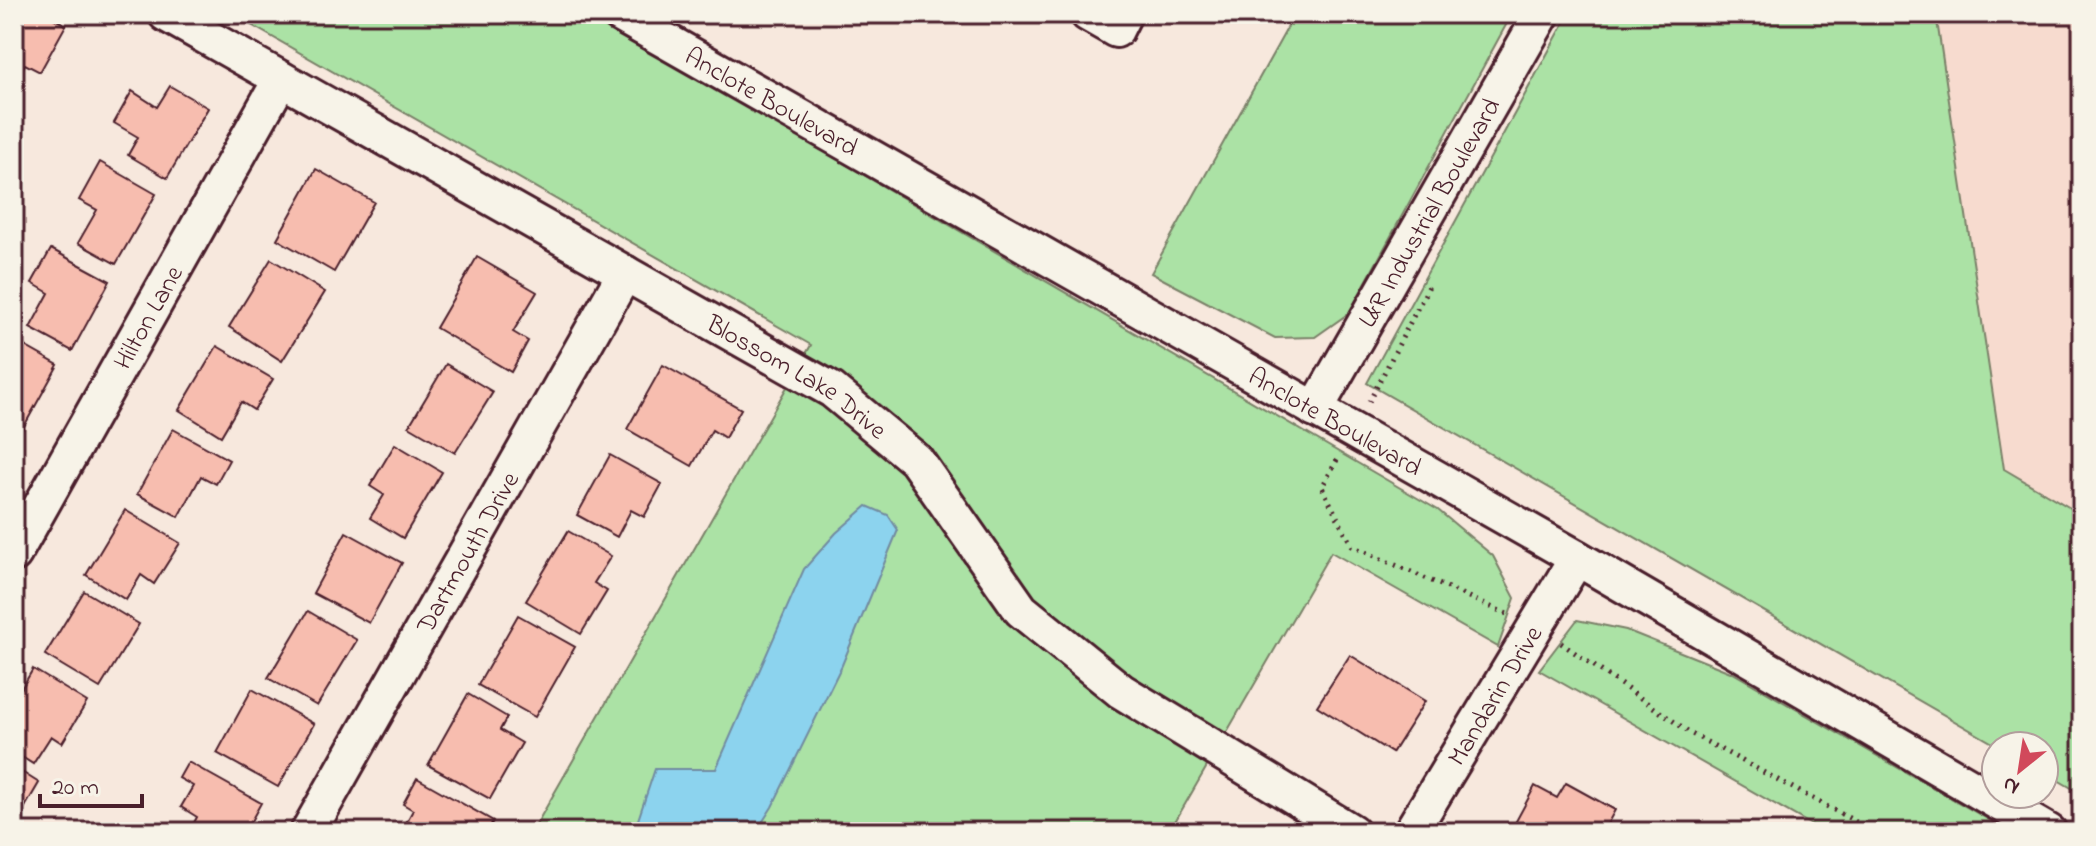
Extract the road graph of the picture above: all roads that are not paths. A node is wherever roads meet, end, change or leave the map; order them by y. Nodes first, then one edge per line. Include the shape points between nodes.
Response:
1 (166, 14) edge
2 (619, 14) edge
3 (1542, 14) edge
4 (281, 79) junction
5 (625, 273) junction
6 (1315, 410) junction
7 (14, 554) edge
8 (1577, 558) junction
9 (308, 832) edge
10 (1352, 832) edge
11 (1411, 832) edge
12 (2049, 832) edge

1 - 4 street, Blossom Lake Drive
2 - 6 street, Anclote Boulevard
3 - 6 street, L&R Industrial Boulevard
4 - 5 street, Blossom Lake Drive
4 - 7 street, Hilton Lane
5 - 9 street, Dartmouth Drive
5 - 10 street, Blossom Lake Drive via 832,390 916,460 1021,610 1121,691
6 - 8 street, Anclote Boulevard
8 - 11 street, Mandarin Drive
8 - 12 street, Anclote Boulevard

